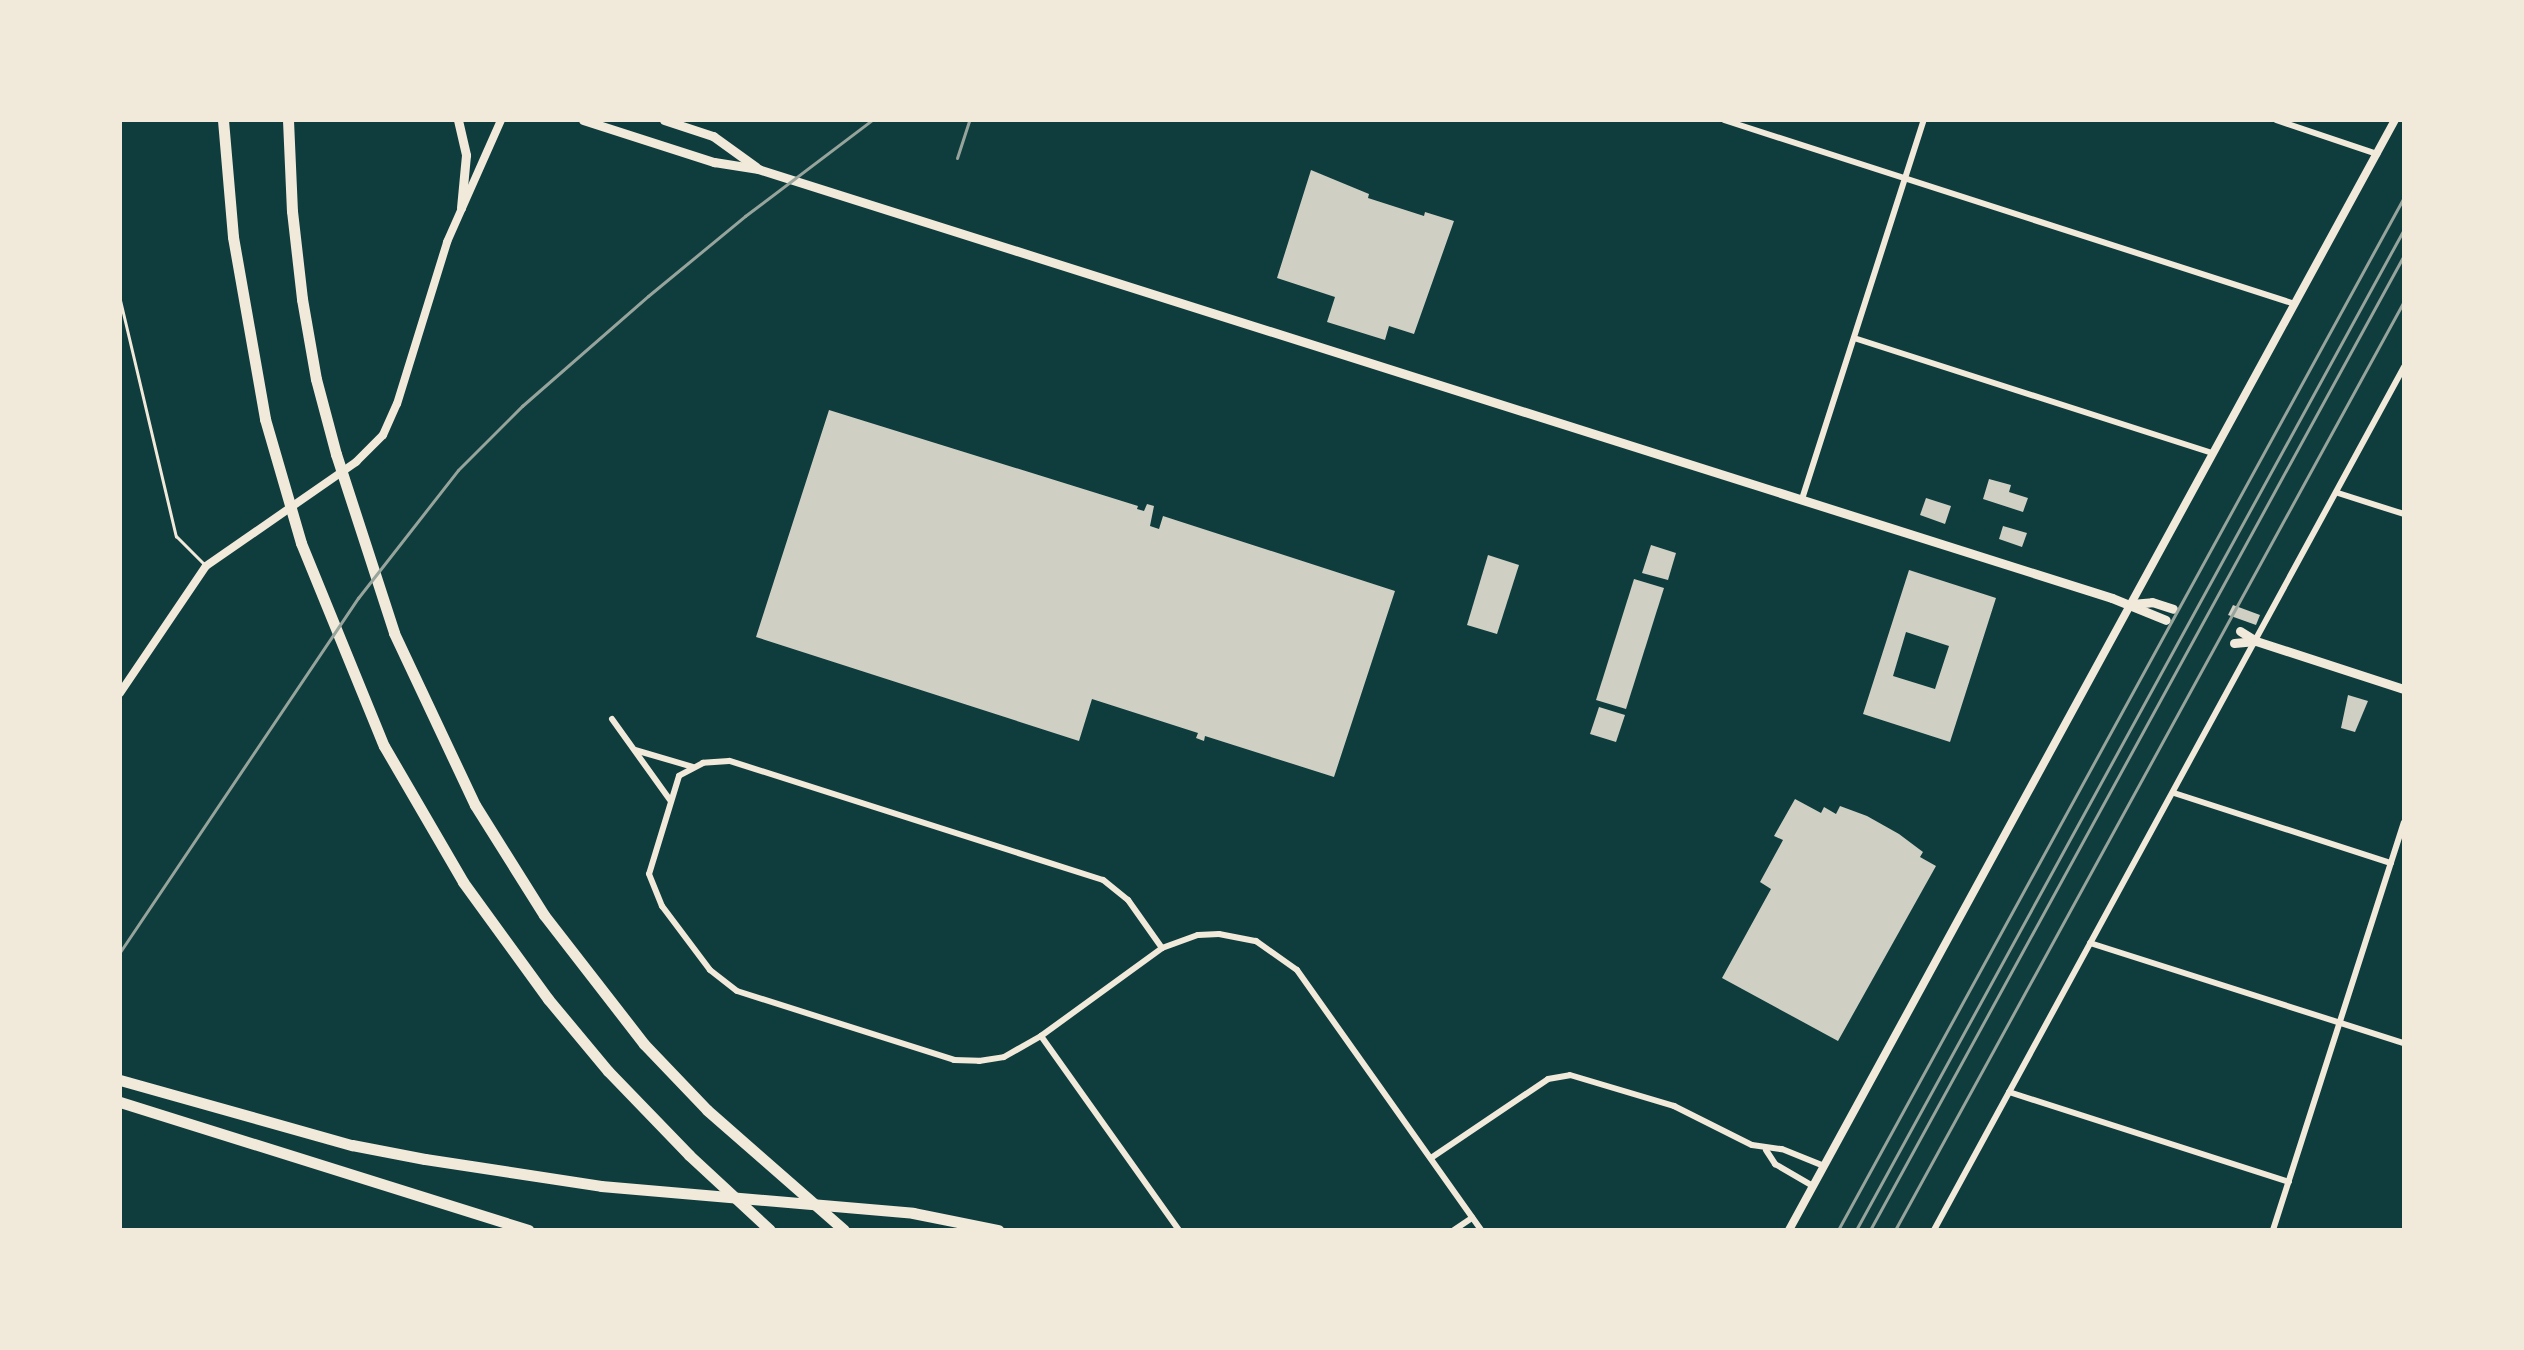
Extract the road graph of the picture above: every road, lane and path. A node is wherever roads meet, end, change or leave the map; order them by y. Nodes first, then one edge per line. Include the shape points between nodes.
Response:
1 (223, 120) edge
2 (288, 120) edge
3 (458, 120) edge
4 (501, 120) edge
5 (583, 120) edge
6 (664, 120) edge
7 (1724, 120) edge
8 (1924, 120) edge
9 (2276, 120) edge
10 (2395, 120) edge
11 (1748, 124) edge
12 (2377, 154) junction
13 (758, 169) junction
14 (1906, 179) junction
15 (461, 208) junction
16 (120, 300) edge
17 (2295, 304) junction
18 (1854, 338) junction
19 (2404, 367) edge
20 (2213, 453) junction
21 (2338, 493) junction
22 (1802, 499) junction
23 (2404, 514) edge
24 (206, 566) junction
25 (2131, 604) junction
26 (2173, 609) dead end
27 (2166, 620) dead end
28 (2240, 631) dead end
29 (2256, 641) junction
30 (2234, 643) dead end
31 (2404, 689) edge
32 (120, 693) edge
33 (612, 719) dead end
34 (634, 750) junction
35 (693, 767) junction
36 (2174, 793) junction
37 (670, 800) junction
38 (2404, 823) edge
39 (2391, 863) junction
40 (2090, 943) junction
41 (1162, 948) junction
42 (2340, 1023) junction
43 (1041, 1036) junction
44 (2404, 1043) edge
45 (125, 1082) edge
46 (2009, 1092) junction
47 (120, 1102) edge
48 (1766, 1150) junction
49 (1431, 1158) junction
50 (1824, 1166) junction
51 (2289, 1182) junction
52 (1813, 1186) junction
53 (1472, 1218) junction
54 (528, 1230) edge
55 (770, 1230) edge
56 (844, 1230) edge
57 (998, 1230) edge
58 (1179, 1230) edge
59 (1454, 1230) edge
60 (1481, 1230) edge
61 (1789, 1230) edge
62 (1934, 1230) edge
63 (2273, 1230) edge

1 - 55 highway via 246,328 283,490 328,616 384,746 463,882 548,999 608,1071
2 - 56 highway via 292,211 316,379 389,620 441,736 499,845 594,982 707,1110
3 - 15 main road via 466,155
4 - 15 street
5 - 13 main road via 714,162
6 - 13 main road via 713,136
7 - 11 street
8 - 14 street
9 - 12 street
10 - 12 street
11 - 14 street
12 - 17 street
13 - 22 main road
14 - 17 street
14 - 18 street
15 - 24 street via 383,435 356,462
16 - 24 lane via 176,536
17 - 20 street
18 - 20 street
18 - 22 street
19 - 21 street
20 - 25 street
21 - 23 street
21 - 29 street
22 - 25 main road
24 - 32 street
25 - 26 main road via 2152,602
25 - 27 main road
25 - 50 street
28 - 29 main road
29 - 30 main road
29 - 31 main road
29 - 36 street
33 - 34 street
34 - 35 street
34 - 37 street
35 - 37 street via 679,776
35 - 41 street via 716,761 742,763 1103,880 1128,900
36 - 39 street
36 - 40 street
37 - 43 street via 652,860 651,885 726,986 954,1060 1004,1057
38 - 39 street
39 - 42 street
40 - 42 street
40 - 46 street
41 - 43 street
41 - 49 street via 1198,935 1219,934 1256,941 1280,955 1297,970
42 - 44 street
42 - 51 street
43 - 58 street
45 - 57 highway via 352,1145 425,1159 601,1186 913,1213
46 - 51 street
46 - 62 street
47 - 54 highway
48 - 49 street via 1674,1106 1570,1075 1532,1088
48 - 50 street via 1782,1149
48 - 52 street via 1775,1164
49 - 53 street
50 - 52 street
51 - 63 street
52 - 61 street
53 - 59 street
53 - 60 street

